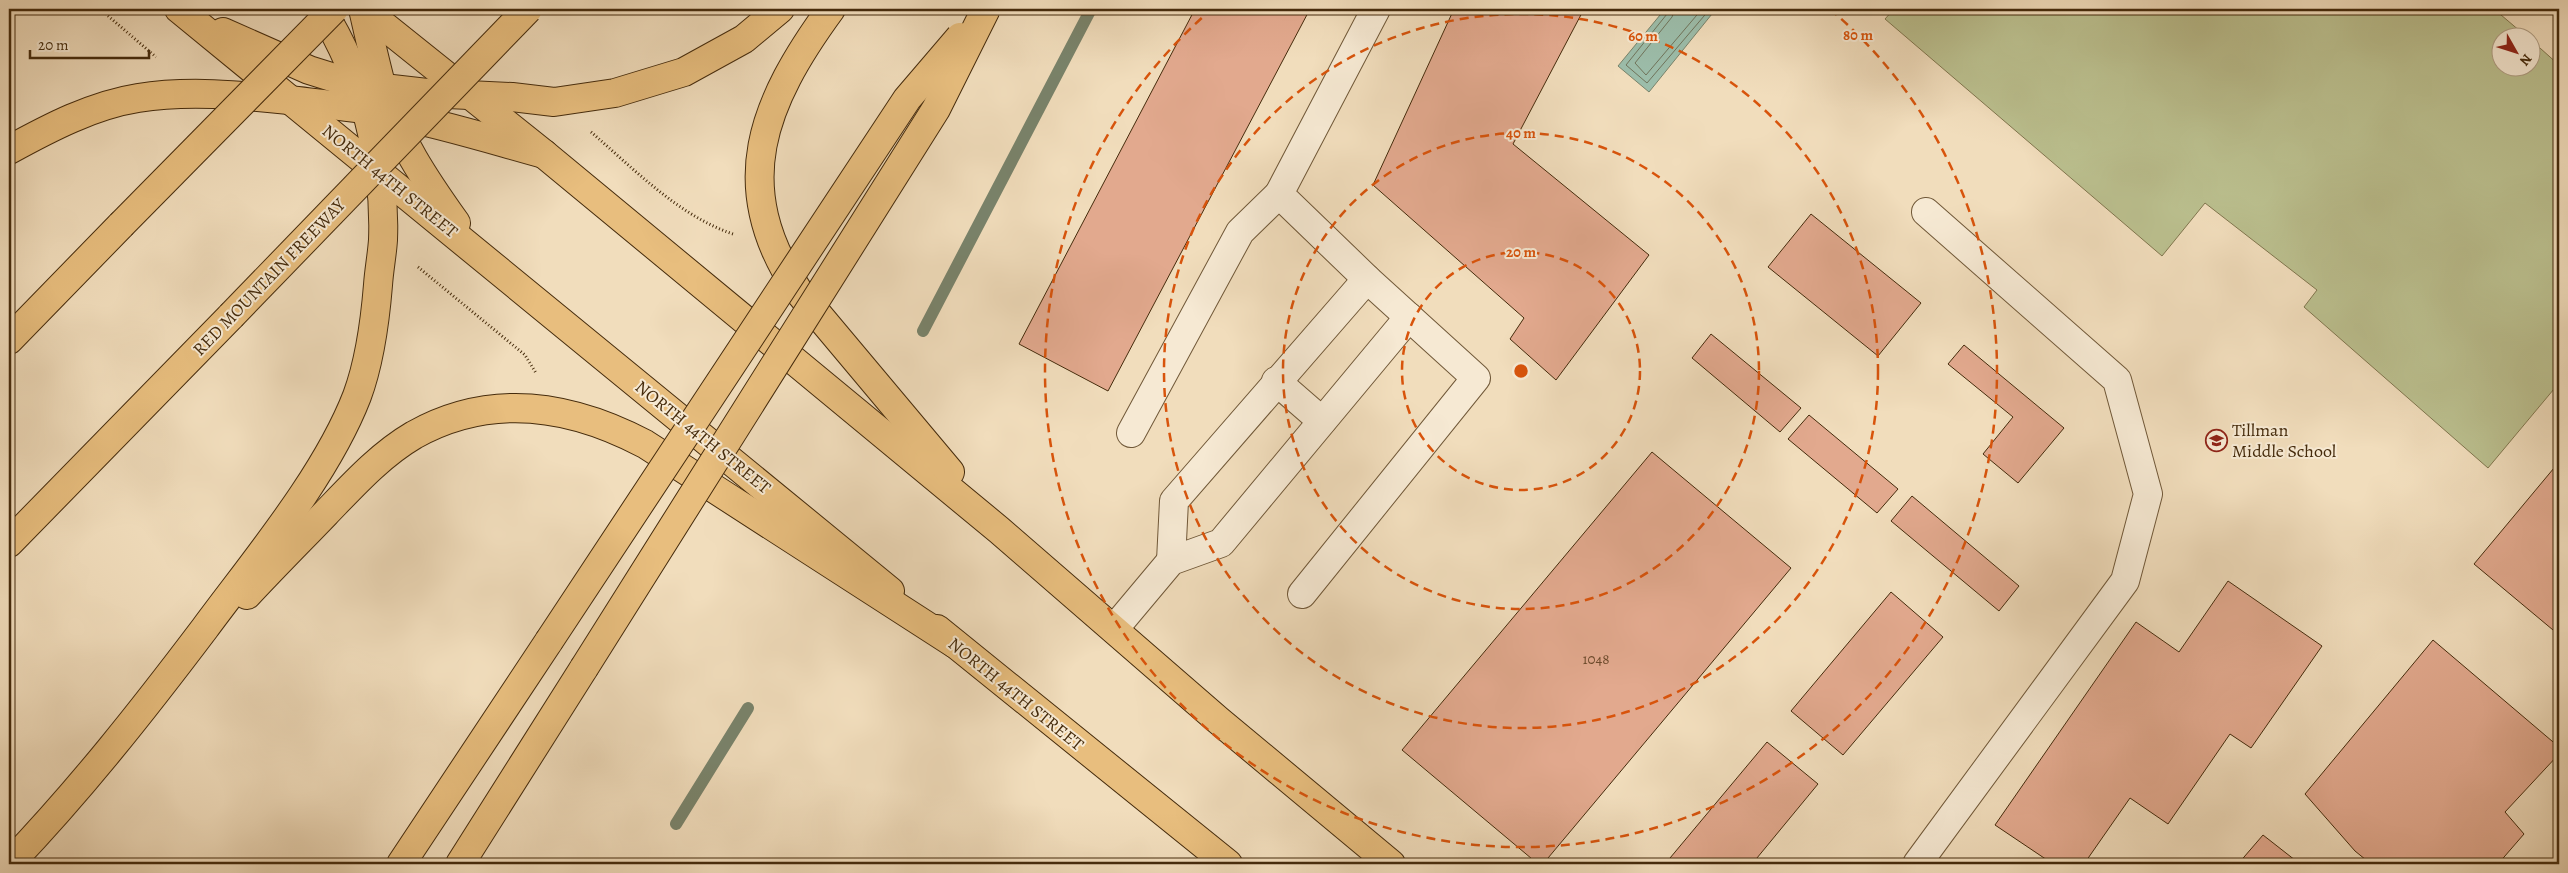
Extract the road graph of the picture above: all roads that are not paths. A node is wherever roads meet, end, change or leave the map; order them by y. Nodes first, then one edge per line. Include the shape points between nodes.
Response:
1 (321, 9) edge
2 (334, 9) edge
3 (363, 9) edge
4 (528, 9) edge
5 (780, 9) edge
6 (831, 9) edge
7 (985, 9) edge
8 (1376, 9) edge
9 (185, 13) edge
10 (368, 94) junction
11 (468, 95) junction
12 (291, 101) junction
13 (392, 114) junction
14 (9, 150) edge
15 (544, 154) junction
16 (380, 172) junction
17 (1279, 194) junction
18 (1926, 212) dead end
19 (477, 252) junction
20 (1366, 279) junction
21 (1409, 317) junction
22 (9, 340) edge
23 (1276, 381) junction
24 (1322, 421) junction
25 (1130, 433) dead end
26 (999, 530) junction
27 (9, 543) edge
28 (1171, 561) junction
29 (1302, 594) dead end
30 (1114, 629) junction
31 (955, 644) junction
32 (160, 687) junction
33 (9, 864) edge
34 (401, 864) edge
35 (460, 864) edge
36 (1228, 864) edge
37 (1391, 864) edge
38 (1917, 864) edge

1 - 10 main road
2 - 22 main road, bridge
3 - 10 main road
3 - 11 main road
4 - 27 main road, RED MOUNTAIN FREEWAY, bridge
5 - 11 main road via 744,39 714,57 651,84 554,102
6 - 26 main road via 790,69 765,126 759,176 770,236 785,271 819,318
7 - 34 main road, bridge via 907,99
7 - 35 main road, bridge via 936,109
8 - 17 lane
9 - 10 main road
9 - 12 main road, NORTH 44TH STREET
10 - 11 main road
10 - 12 main road
10 - 13 main road
10 - 16 main road
11 - 15 main road
12 - 14 main road via 202,94 138,98 64,121
12 - 16 main road, NORTH 44TH STREET
13 - 15 main road
13 - 19 main road via 421,173
15 - 26 main road
16 - 19 main road, NORTH 44TH STREET
16 - 32 main road via 383,239 376,317 357,396 318,471
17 - 20 lane
17 - 25 lane via 1240,232
18 - 38 lane via 2117,380 2148,494 2125,581
19 - 31 main road, NORTH 44TH STREET
20 - 21 lane
20 - 23 lane
21 - 24 lane
21 - 29 lane via 1476,378
23 - 24 lane
23 - 28 lane via 1174,501
24 - 28 lane via 1221,543
26 - 30 main road
28 - 30 lane
30 - 37 main road
31 - 32 main road via 645,444 618,430 565,413 488,409 460,416 414,436 392,451 347,491
31 - 36 main road, NORTH 44TH STREET
32 - 33 main road via 82,786

